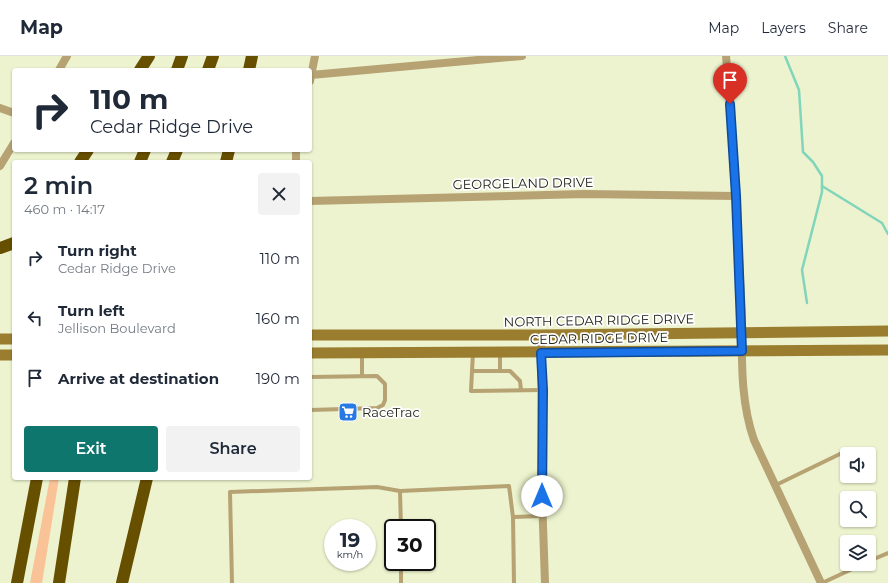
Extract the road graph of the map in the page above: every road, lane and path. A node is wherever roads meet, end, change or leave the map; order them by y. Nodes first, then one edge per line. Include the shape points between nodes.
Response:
1 (68, 56) edge
2 (149, 56) edge
3 (182, 56) edge
4 (213, 56) edge
5 (252, 56) edge
6 (316, 56) edge
7 (522, 56) edge
8 (726, 56) edge
9 (60, 68) edge
10 (141, 68) edge
11 (178, 68) edge
12 (209, 68) edge
13 (249, 68) edge
14 (312, 71) edge
15 (312, 78) edge
16 (0, 108) edge
17 (12, 112) edge
18 (12, 146) edge
19 (0, 166) edge
20 (736, 196) junction
21 (312, 201) edge
22 (12, 244) edge
23 (0, 248) edge
24 (888, 331) edge
25 (743, 332) junction
26 (312, 334) edge
27 (541, 335) junction
28 (0, 339) edge
29 (12, 339) edge
30 (888, 350) edge
31 (742, 351) junction
32 (362, 352) junction
33 (312, 353) edge
34 (473, 353) junction
35 (500, 353) junction
36 (541, 353) junction
37 (0, 355) edge
38 (12, 355) edge
39 (500, 370) junction
40 (472, 371) junction
41 (362, 376) junction
42 (312, 377) edge
43 (520, 390) junction
44 (543, 390) junction
45 (312, 410) edge
46 (840, 454) edge
47 (37, 480) edge
48 (75, 480) edge
49 (147, 480) edge
50 (776, 485) junction
51 (400, 491) junction
52 (543, 516) junction
53 (513, 517) junction
54 (401, 519) edge
55 (888, 553) edge
56 (876, 558) edge
57 (401, 571) edge
58 (848, 571) edge
59 (17, 583) edge
60 (59, 583) edge
61 (122, 583) edge
62 (232, 583) edge
63 (401, 583) edge
64 (514, 583) edge
65 (545, 583) edge
66 (822, 583) edge

1 - 9 street
2 - 10 highway
3 - 11 highway
4 - 12 highway
5 - 13 highway
6 - 14 street
7 - 15 street
8 - 20 street
16 - 17 street
18 - 19 street
20 - 21 street, GEORGELAND DRIVE via 584,194
20 - 25 street
22 - 23 highway
24 - 25 main road, NORTH CEDAR RIDGE DRIVE
25 - 27 main road, NORTH CEDAR RIDGE DRIVE
25 - 31 street
26 - 27 main road, NORTH CEDAR RIDGE DRIVE
27 - 36 street
28 - 29 main road
30 - 31 main road, CEDAR RIDGE DRIVE
31 - 36 main road, CEDAR RIDGE DRIVE
31 - 50 street via 746,418
32 - 33 main road, CEDAR RIDGE DRIVE
32 - 34 main road, CEDAR RIDGE DRIVE
32 - 41 lane
34 - 35 main road, CEDAR RIDGE DRIVE
34 - 40 lane
35 - 36 main road, CEDAR RIDGE DRIVE
35 - 39 lane
36 - 44 street
37 - 38 main road
39 - 40 lane
39 - 43 lane via 510,370 516,375 520,381
40 - 43 lane via 471,391
41 - 42 lane
41 - 45 lane via 376,376 385,384 383,405 377,408
43 - 44 lane
44 - 52 street
46 - 50 lane
47 - 59 highway
48 - 60 highway
49 - 61 highway
50 - 66 street
51 - 53 lane via 509,486
51 - 54 lane
51 - 62 lane via 377,487 230,492
52 - 53 lane
52 - 65 street
53 - 64 lane
55 - 56 lane
57 - 63 lane
58 - 66 lane

